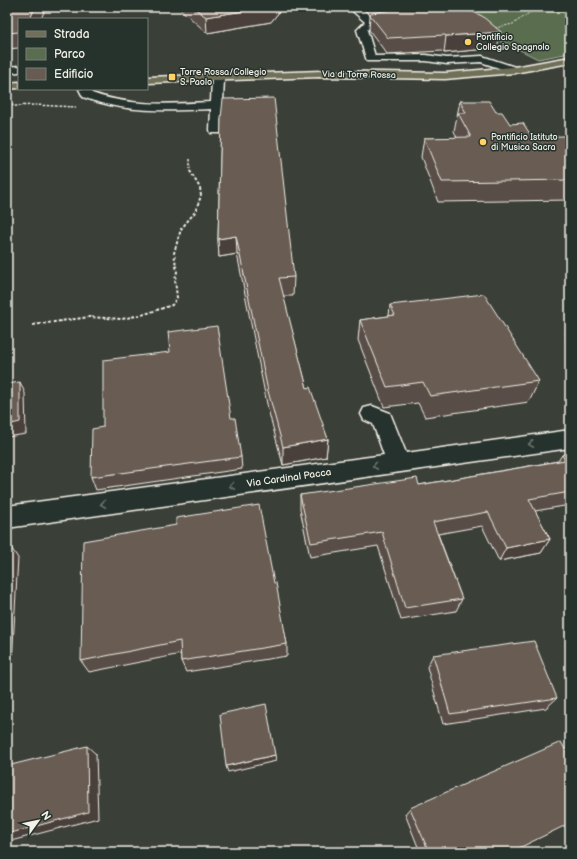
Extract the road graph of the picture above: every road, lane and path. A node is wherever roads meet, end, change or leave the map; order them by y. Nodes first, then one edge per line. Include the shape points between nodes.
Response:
1 (353, 7) edge
2 (538, 7) edge
3 (491, 28) edge
4 (495, 38) edge
5 (570, 60) edge
6 (18, 64) edge
7 (517, 69) junction
8 (7, 70) edge
9 (218, 78) junction
10 (148, 80) edge
11 (85, 90) edge
12 (7, 104) edge
13 (251, 104) edge
14 (217, 105) junction
15 (78, 107) dead end
16 (216, 130) dead end
17 (190, 159) dead end
18 (32, 325) dead end
19 (372, 414) dead end
20 (570, 439) edge
21 (398, 463) junction
22 (7, 517) edge

1 - 7 street via 370,22 362,30 371,60 482,59
2 - 3 path via 514,24
4 - 7 path via 508,47 501,53 502,57
5 - 7 main road, Via di Torre Rossa
6 - 8 street
7 - 9 main road, Via di Torre Rossa via 444,76 328,74
9 - 10 main road, Via di Torre Rossa
9 - 14 street
11 - 14 street via 90,97 133,106
12 - 15 path
13 - 14 street
14 - 16 street
17 - 18 path via 190,171 200,188 201,196 195,212 181,230 174,253 178,298 172,305 122,319 89,317
19 - 21 street via 382,419
20 -> 21 street, Via Cardinal Pacca
21 -> 22 street, Via Cardinal Pacca

